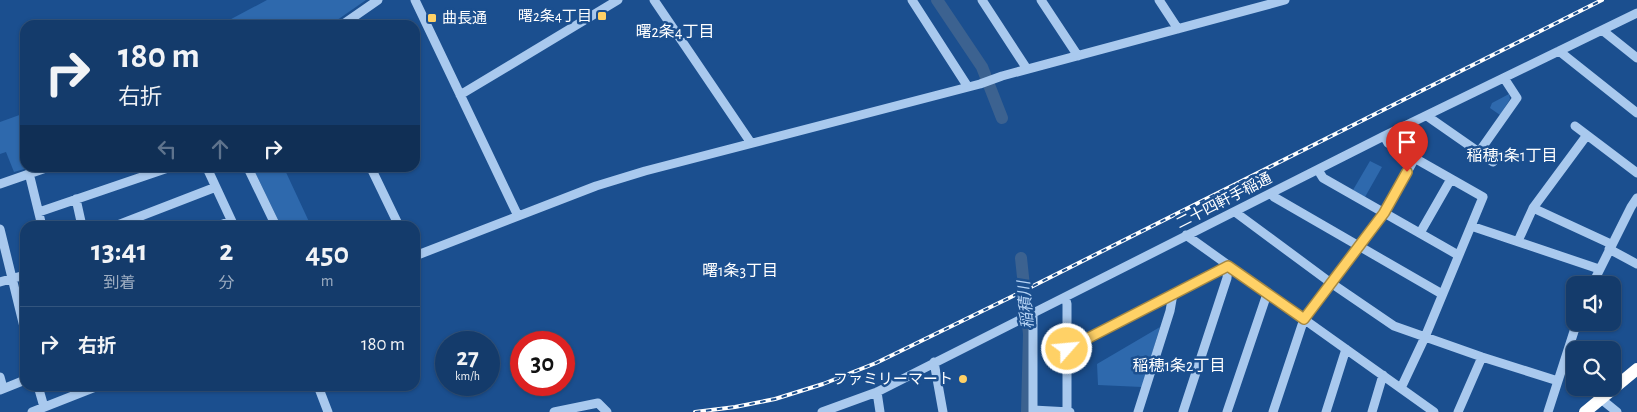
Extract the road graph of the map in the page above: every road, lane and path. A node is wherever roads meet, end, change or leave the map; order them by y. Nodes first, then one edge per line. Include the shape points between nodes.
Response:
1 (378, 0) edge
2 (415, 0) edge
3 (618, 0) edge
4 (654, 0) edge
5 (912, 0) edge
6 (982, 0) edge
7 (1041, 0) edge
8 (1159, 0) edge
9 (1285, 0) edge
10 (1637, 13) edge
11 (349, 20) edge
12 (1178, 29) junction
13 (1602, 30) junction
14 (1559, 51) junction
15 (1078, 56) junction
16 (1637, 58) edge
17 (1027, 69) junction
18 (1504, 78) junction
19 (968, 87) junction
20 (460, 94) junction
21 (1637, 113) edge
22 (1427, 116) junction
23 (1575, 126) dead end
24 (1587, 134) junction
25 (1384, 136) junction
26 (751, 143) junction
27 (1479, 152) junction
28 (1415, 158) junction
29 (1493, 162) dead end
30 (1318, 170) junction
31 (32, 172) edge
32 (139, 172) edge
33 (156, 172) edge
34 (209, 172) edge
35 (250, 172) edge
36 (373, 172) edge
37 (29, 173) junction
38 (1637, 173) edge
39 (141, 177) junction
40 (1451, 179) junction
41 (0, 184) edge
42 (216, 186) junction
43 (1271, 193) junction
44 (1637, 198) edge
45 (76, 199) junction
46 (1533, 208) junction
47 (38, 212) junction
48 (1235, 212) junction
49 (1384, 213) junction
50 (518, 216) junction
51 (41, 221) edge
52 (81, 221) edge
53 (128, 221) edge
54 (232, 221) edge
55 (274, 221) edge
56 (397, 221) edge
57 (1471, 226) junction
58 (0, 229) edge
59 (1420, 233) junction
60 (1186, 235) junction
61 (1518, 241) junction
62 (1358, 246) junction
63 (1610, 246) junction
64 (420, 254) edge
65 (1458, 256) junction
66 (1637, 264) edge
67 (1228, 266) junction
68 (1599, 269) junction
69 (1596, 276) edge
70 (20, 277) edge
71 (12, 279) junction
72 (0, 282) edge
73 (1330, 283) junction
74 (1173, 294) junction
75 (1267, 294) junction
76 (1442, 294) junction
77 (1065, 298) junction
78 (20, 311) edge
79 (1031, 313) junction
80 (1304, 319) junction
81 (1574, 331) edge
82 (1425, 337) junction
83 (1067, 349) junction
84 (1346, 349) junction
85 (1482, 357) junction
86 (1637, 358) edge
87 (934, 362) junction
88 (1637, 369) edge
89 (1621, 371) edge
90 (1383, 375) junction
91 (0, 377) edge
92 (1621, 380) edge
93 (1558, 381) junction
94 (20, 382) edge
95 (1401, 388) junction
96 (1, 389) edge
97 (39, 391) edge
98 (77, 391) edge
99 (320, 391) edge
100 (877, 392) junction
101 (1597, 396) edge
102 (1599, 396) edge
103 (1604, 396) edge
104 (44, 407) junction
105 (1033, 411) edge
106 (32, 412) edge
107 (328, 412) edge
108 (554, 412) edge
109 (607, 412) edge
110 (822, 412) edge
111 (880, 412) edge
112 (943, 412) edge
113 (1068, 412) edge
114 (1138, 412) edge
115 (1183, 412) edge
116 (1227, 412) edge
117 (1273, 412) edge
118 (1326, 412) edge
119 (1372, 412) edge
120 (1434, 412) edge
121 (1458, 412) edge
122 (1548, 412) edge
123 (1573, 412) edge
124 (1585, 412) edge
125 (1617, 412) edge

1 - 11 street
2 - 20 street
3 - 20 street
4 - 26 street
5 - 19 street
6 - 17 street
7 - 15 street
8 - 12 street
9 - 12 street
10 - 13 street, 二十四軒手稲通
12 - 15 street
13 - 14 street, 二十四軒手稲通
13 - 16 street
14 - 18 street, 二十四軒手稲通
14 - 21 street
15 - 17 street
17 - 19 street
18 - 22 street, 二十四軒手稲通
18 - 27 street via 1517,98
19 - 26 street
20 - 50 street
22 - 25 street, 二十四軒手稲通
22 - 27 street
23 - 24 street
24 - 38 street
24 - 46 street
25 - 28 street via 1388,143
25 - 30 street, 二十四軒手稲通
26 - 50 street via 596,186
27 - 29 street
28 - 40 street
28 - 49 street
30 - 43 street, 二十四軒手稲通
30 - 49 street via 1323,178
31 - 37 street
32 - 39 street
33 - 39 street
34 - 42 street
35 - 55 street
36 - 56 street
37 - 41 street
37 - 47 street
39 - 45 street
40 - 57 street via 1484,197
40 - 59 street
42 - 53 street
42 - 54 street
43 - 48 street, 二十四軒手稲通
43 - 62 street
44 - 63 street
45 - 47 street
45 - 52 street
46 - 61 street
46 - 63 street
47 - 51 street
48 - 60 street, 二十四軒手稲通
48 - 73 street
49 - 59 street
49 - 62 street
50 - 64 street
57 - 61 street
57 - 65 street
58 - 71 street
59 - 65 street
60 - 67 street
60 - 77 street, 二十四軒手稲通
61 - 68 street
62 - 73 street
62 - 76 street
63 - 66 street
63 - 68 street
65 - 76 street
67 - 74 street
67 - 75 street
67 - 115 street via 1227,278
68 - 69 street
70 - 71 street
71 - 72 street
71 - 78 street
73 - 80 street
73 - 82 street via 1394,326
74 - 83 street
74 - 114 street
75 - 80 street
75 - 116 street
76 - 82 street
77 - 79 street, 二十四軒手稲通
77 - 83 street
79 - 87 street, 二十四軒手稲通
79 - 105 street
80 - 84 street
80 - 117 street
81 - 93 street
82 - 85 street
82 - 95 street
83 - 113 street
84 - 90 street
84 - 118 street
85 - 93 street
85 - 121 street
86 - 89 highway
87 - 100 street, 二十四軒手稲通
87 - 112 street
88 - 92 highway
90 - 95 street
90 - 119 street
91 - 96 street
93 - 122 street
94 - 96 street
95 - 120 street
97 - 104 street
98 - 104 street
99 - 107 street
100 - 110 street, 二十四軒手稲通
100 - 111 street
101 - 123 highway
102 - 124 highway
103 - 125 street
104 - 106 street
105 - 113 street
108 - 109 street via 598,403

